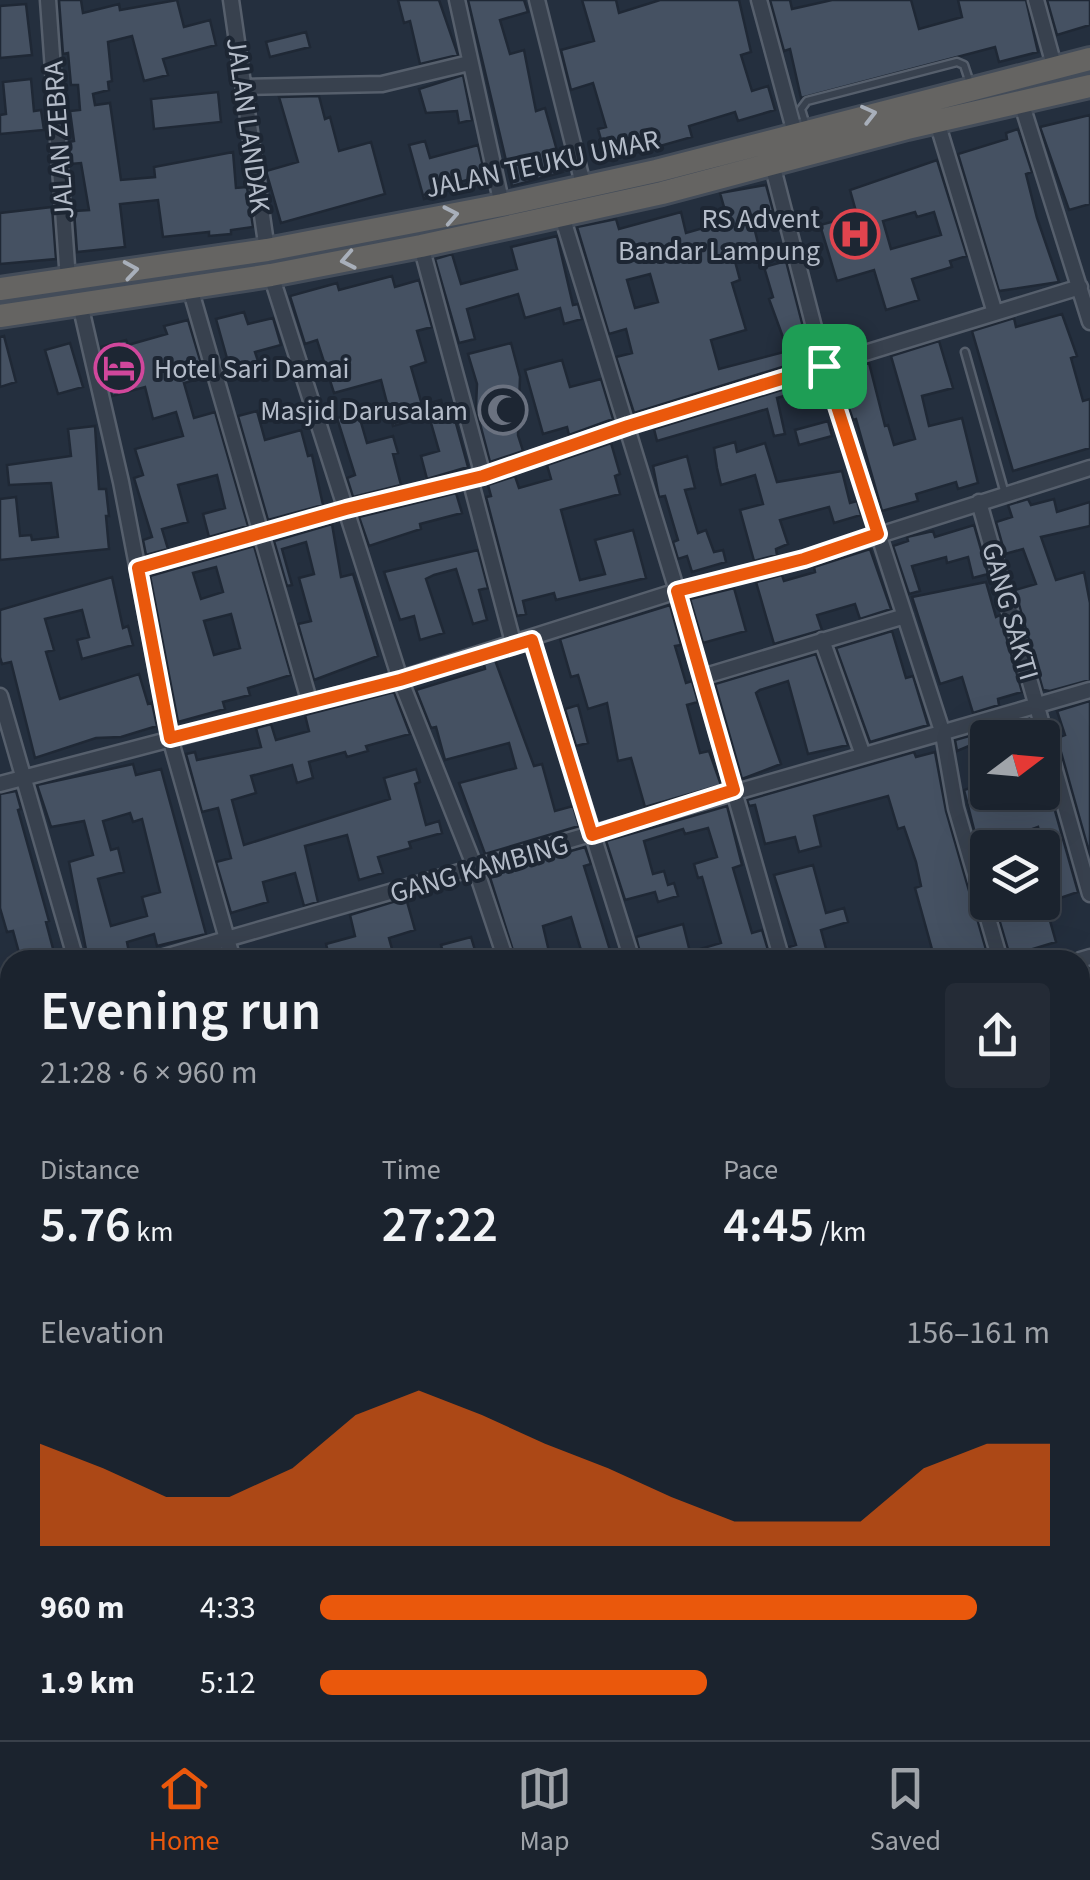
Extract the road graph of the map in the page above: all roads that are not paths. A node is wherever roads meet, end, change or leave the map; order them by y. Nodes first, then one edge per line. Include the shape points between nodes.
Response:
1 (48, 0) edge
2 (231, 0) edge
3 (457, 0) edge
4 (537, 0) edge
5 (759, 0) edge
6 (1036, 0) edge
7 (1090, 59) edge
8 (469, 62) junction
9 (1055, 69) junction
10 (1090, 86) edge
11 (245, 87) junction
12 (1022, 104) junction
13 (937, 122) junction
14 (802, 132) junction
15 (772, 164) junction
16 (696, 171) junction
17 (659, 182) junction
18 (584, 188) junction
19 (502, 206) junction
20 (562, 216) junction
21 (421, 246) junction
22 (266, 250) junction
23 (271, 274) junction
24 (68, 280) junction
25 (190, 288) junction
26 (0, 289) edge
27 (1085, 294) edge
28 (80, 304) junction
29 (995, 313) junction
30 (0, 316) edge
31 (1090, 322) edge
32 (966, 352) dead end
33 (824, 366) junction
34 (628, 426) junction
35 (1090, 468) edge
36 (477, 477) junction
37 (1006, 494) junction
38 (979, 502) junction
39 (346, 509) junction
40 (260, 533) junction
41 (878, 534) junction
42 (138, 568) junction
43 (677, 591) junction
44 (905, 616) junction
45 (532, 640) junction
46 (822, 640) junction
47 (514, 646) junction
48 (702, 677) junction
49 (400, 680) junction
50 (1090, 690) edge
51 (0, 696) edge
52 (309, 700) junction
53 (1038, 706) junction
54 (944, 734) junction
55 (170, 738) junction
56 (863, 756) junction
57 (23, 778) junction
58 (0, 784) edge
59 (734, 790) junction
60 (592, 835) junction
61 (476, 870) junction
62 (1090, 894) edge
63 (226, 939) junction
64 (73, 950) edge
65 (188, 950) edge
66 (230, 950) edge
67 (503, 950) edge
68 (629, 950) edge
69 (779, 950) edge
70 (997, 950) edge

1 - 24 street, JALAN ZEBRA
2 - 11 street, JALAN LANDAK
3 - 8 street
4 - 18 street
5 - 14 street
6 - 9 street
7 - 9 highway, JALAN TEUKU UMAR
8 - 11 street via 382,84
8 - 19 street
9 - 14 highway, JALAN TEUKU UMAR
10 - 12 highway, JALAN TEUKU UMAR
11 - 22 street, JALAN LANDAK
12 - 13 highway, JALAN TEUKU UMAR
12 - 27 street
13 - 15 highway, JALAN TEUKU UMAR
13 - 29 street
14 - 16 highway, JALAN TEUKU UMAR
15 - 16 highway, JALAN TEUKU UMAR
15 - 33 street
16 - 17 highway, JALAN TEUKU UMAR
17 - 18 highway, JALAN TEUKU UMAR
17 - 20 highway, JALAN TEUKU UMAR
18 - 19 highway, JALAN TEUKU UMAR
22 -> 19 highway, JALAN TEUKU UMAR
20 - 21 highway, JALAN TEUKU UMAR
20 - 34 street
21 -> 23 highway, JALAN TEUKU UMAR
21 - 36 street
24 -> 22 highway, JALAN TEUKU UMAR
23 - 25 highway, JALAN TEUKU UMAR
23 - 39 street
24 - 26 highway, JALAN TEUKU UMAR
25 - 28 highway, JALAN TEUKU UMAR
25 - 40 street
27 - 29 street
27 - 31 street
28 - 30 highway, JALAN TEUKU UMAR
28 - 42 street
29 - 33 street
32 - 37 lane
33 - 34 street
33 - 41 street
34 - 36 street
34 - 43 street
35 - 37 street
36 - 39 street
36 - 47 street
37 - 38 street
38 - 41 street
38 - 53 street, GANG SAKTI
39 - 40 street
39 - 49 street
40 - 42 street
40 - 52 street
41 - 43 street
41 - 44 street
42 - 55 street
43 - 45 street
43 - 48 street
44 - 46 street
44 - 54 street
45 - 47 street
45 - 60 street
46 - 48 street
46 - 56 street
47 - 49 street
48 - 59 street
49 - 52 street
49 - 61 street
50 - 53 street, GANG KAMBING
51 - 57 street
52 - 55 street
53 - 54 street, GANG KAMBING
53 - 62 street, GANG SAKTI
54 - 56 street, GANG KAMBING
54 - 70 street via 956,808
55 - 57 street
55 - 63 street
56 - 59 street, GANG KAMBING
57 - 58 street
57 - 64 street
59 - 60 street, GANG KAMBING
59 - 69 street
60 - 61 street, GANG KAMBING
60 - 68 street
61 - 63 street, GANG KAMBING
61 - 67 street
63 - 65 street, GANG KAMBING
63 - 66 street

